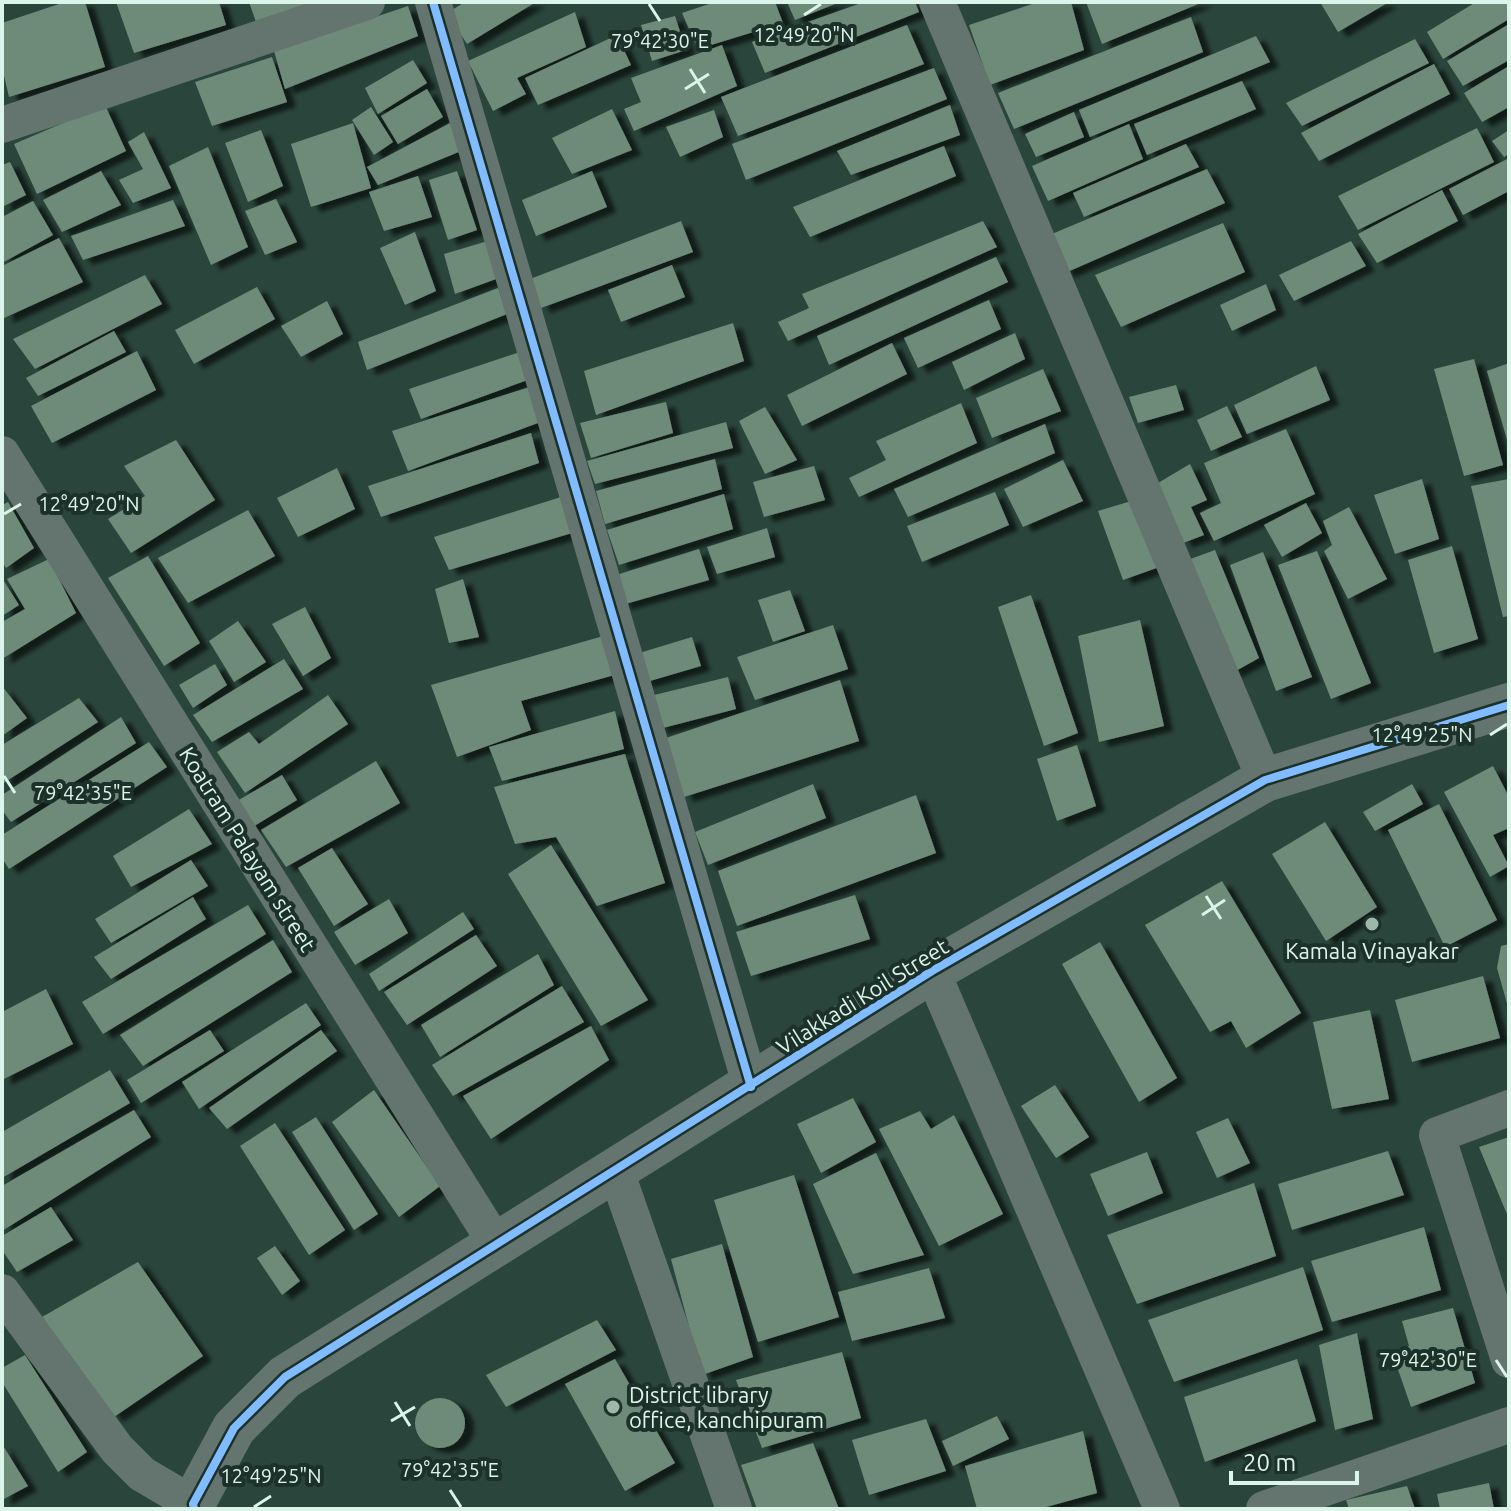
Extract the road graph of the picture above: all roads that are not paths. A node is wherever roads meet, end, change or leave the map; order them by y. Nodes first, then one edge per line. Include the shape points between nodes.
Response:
1 (367, 2) edge
2 (433, 2) edge
3 (937, 2) edge
4 (2, 125) edge
5 (2, 454) edge
6 (1509, 705) edge
7 (1265, 780) junction
8 (932, 971) junction
9 (751, 1087) junction
10 (1509, 1108) edge
11 (616, 1171) junction
12 (496, 1244) junction
13 (2, 1292) edge
14 (1509, 1360) edge
15 (1509, 1425) edge
16 (193, 1506) edge
17 (734, 1509) edge
18 (1162, 1509) edge
19 (1264, 1509) edge

1 - 4 street
2 - 9 street
3 - 7 street
5 - 12 street, Koatram Palayam street
6 - 7 street, Vilakkadi Koil Street
7 - 8 street, Vilakkadi Koil Street
8 - 9 street, Vilakkadi Koil Street
8 - 18 street
9 - 11 street, Vilakkadi Koil Street
10 - 14 street via 1437,1135
11 - 12 street, Vilakkadi Koil Street
11 - 17 street
12 - 16 street, Vilakkadi Koil Street via 285,1377 234,1428
13 - 16 street via 117,1449 142,1474
15 - 19 street

